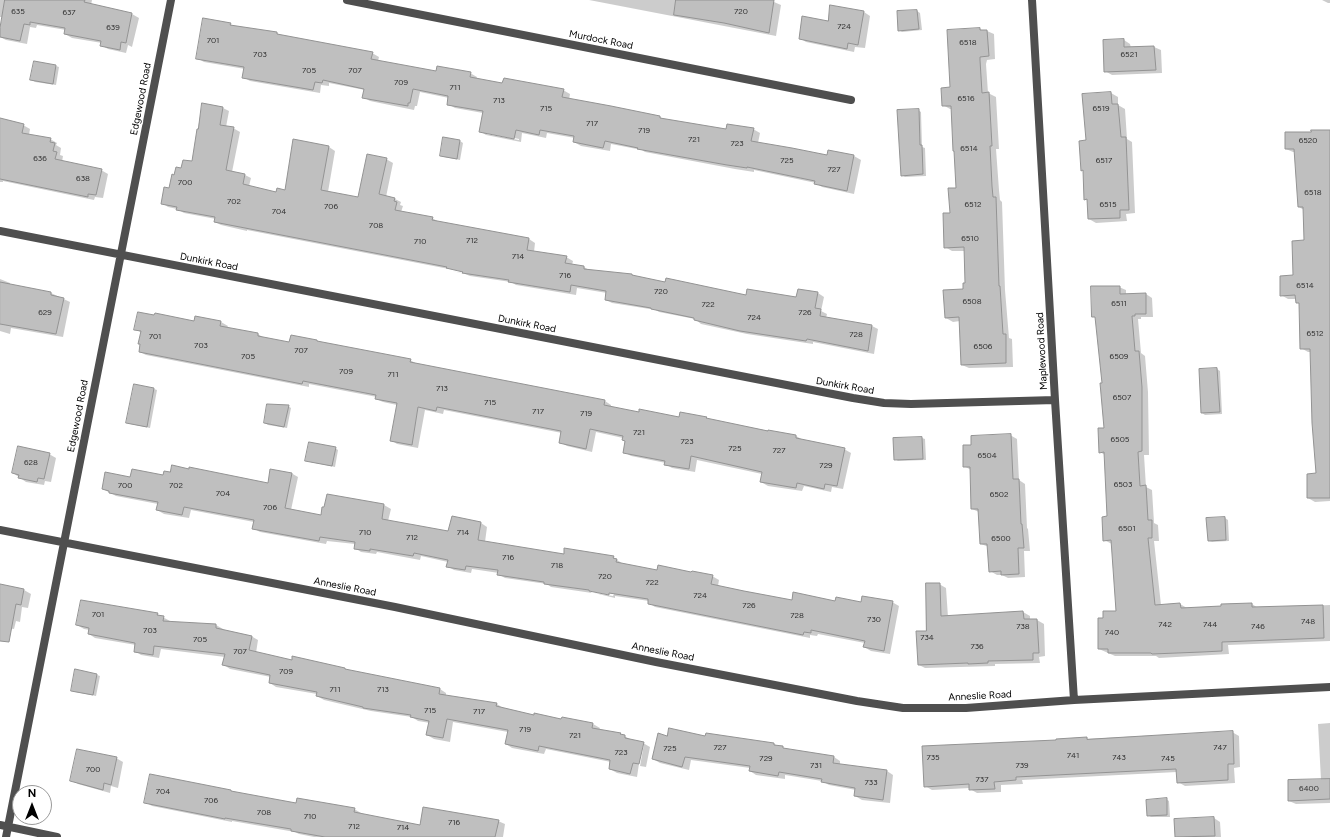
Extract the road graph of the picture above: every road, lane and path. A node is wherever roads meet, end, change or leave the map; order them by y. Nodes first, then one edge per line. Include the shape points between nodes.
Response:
1 (171, 0) edge
2 (347, 0) edge
3 (1032, 0) edge
4 (851, 100) dead end
5 (0, 231) edge
6 (120, 255) junction
7 (1055, 400) junction
8 (0, 530) edge
9 (63, 542) junction
10 (1330, 687) edge
11 (1074, 700) junction
12 (4, 826) edge
13 (6, 837) edge
14 (57, 837) edge

1 - 6 street, Edgewood Road
2 - 4 street, Murdock Road
3 - 7 street, Maplewood Road
5 - 6 street, Dunkirk Road
6 - 7 street, Dunkirk Road via 884,403
6 - 9 street, Edgewood Road
7 - 11 street, Maplewood Road
8 - 9 street, Anneslie Road
9 - 11 street, Anneslie Road via 857,701 903,708 966,708
9 - 12 street, Edgewood Road
10 - 11 street, Anneslie Road
12 - 13 street, Edgewood Road
12 - 14 street

